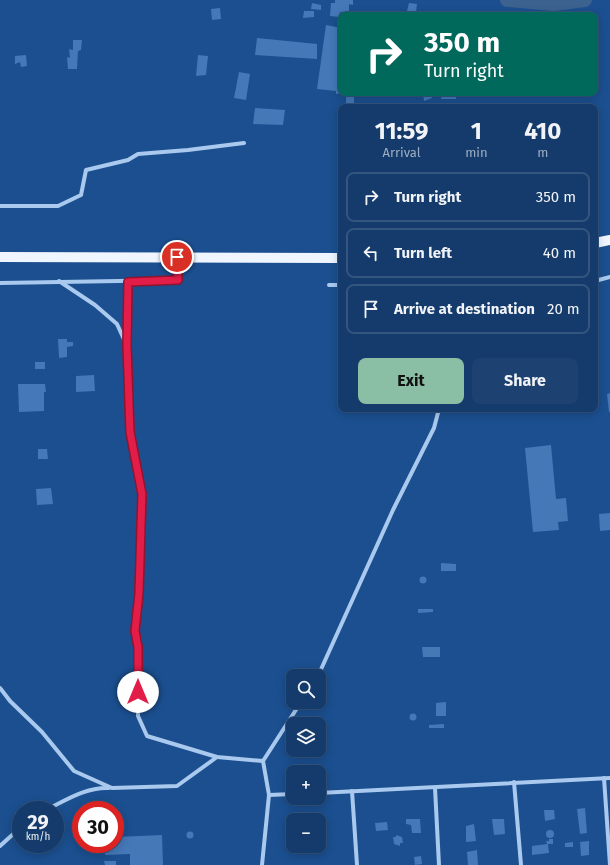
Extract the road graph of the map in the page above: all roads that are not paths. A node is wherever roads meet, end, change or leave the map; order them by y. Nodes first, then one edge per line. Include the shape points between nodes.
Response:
1 (244, 143) dead end
2 (0, 206) edge
3 (610, 240) edge
4 (598, 242) edge
5 (0, 257) edge
6 (177, 257) junction
7 (338, 258) edge
8 (610, 277) edge
9 (598, 280) edge
10 (59, 281) junction
11 (128, 282) junction
12 (0, 283) edge
13 (338, 285) edge
14 (329, 286) dead end
15 (127, 346) junction
16 (438, 412) edge
17 (321, 669) edge
18 (0, 688) edge
19 (297, 709) edge
20 (217, 757) junction
21 (263, 761) junction
22 (604, 778) junction
23 (610, 778) edge
24 (514, 782) junction
25 (112, 788) junction
26 (435, 788) junction
27 (352, 791) junction
28 (326, 793) edge
29 (286, 794) edge
30 (269, 795) junction
31 (64, 801) edge
32 (12, 835) edge
33 (0, 846) edge
34 (262, 859) junction
35 (256, 865) edge
36 (262, 865) edge
37 (356, 865) edge
38 (439, 865) edge
39 (521, 865) edge
40 (610, 865) edge

1 - 2 street via 138,154 128,160 86,170 81,195 58,206
3 - 4 main road
5 - 6 main road
6 - 7 main road
6 - 11 street via 178,280
8 - 9 street
10 - 11 street
10 - 12 street
10 - 15 street via 95,305 117,324
11 - 15 street
13 - 14 street
15 - 20 street via 130,432 142,494 139,593 135,631 138,647 138,716 146,736
16 - 17 street via 434,428 393,510
18 - 25 street via 42,732 74,771
19 - 21 street
20 - 21 street
20 - 25 street via 177,786
21 - 30 street
22 - 23 street
22 - 24 street
22 - 40 street
24 - 26 street
24 - 39 street
25 - 31 street via 97,787
26 - 27 street
26 - 38 street
27 - 28 street
27 - 37 street
29 - 30 street
30 - 34 street
32 - 33 street
34 - 35 street
34 - 36 street

